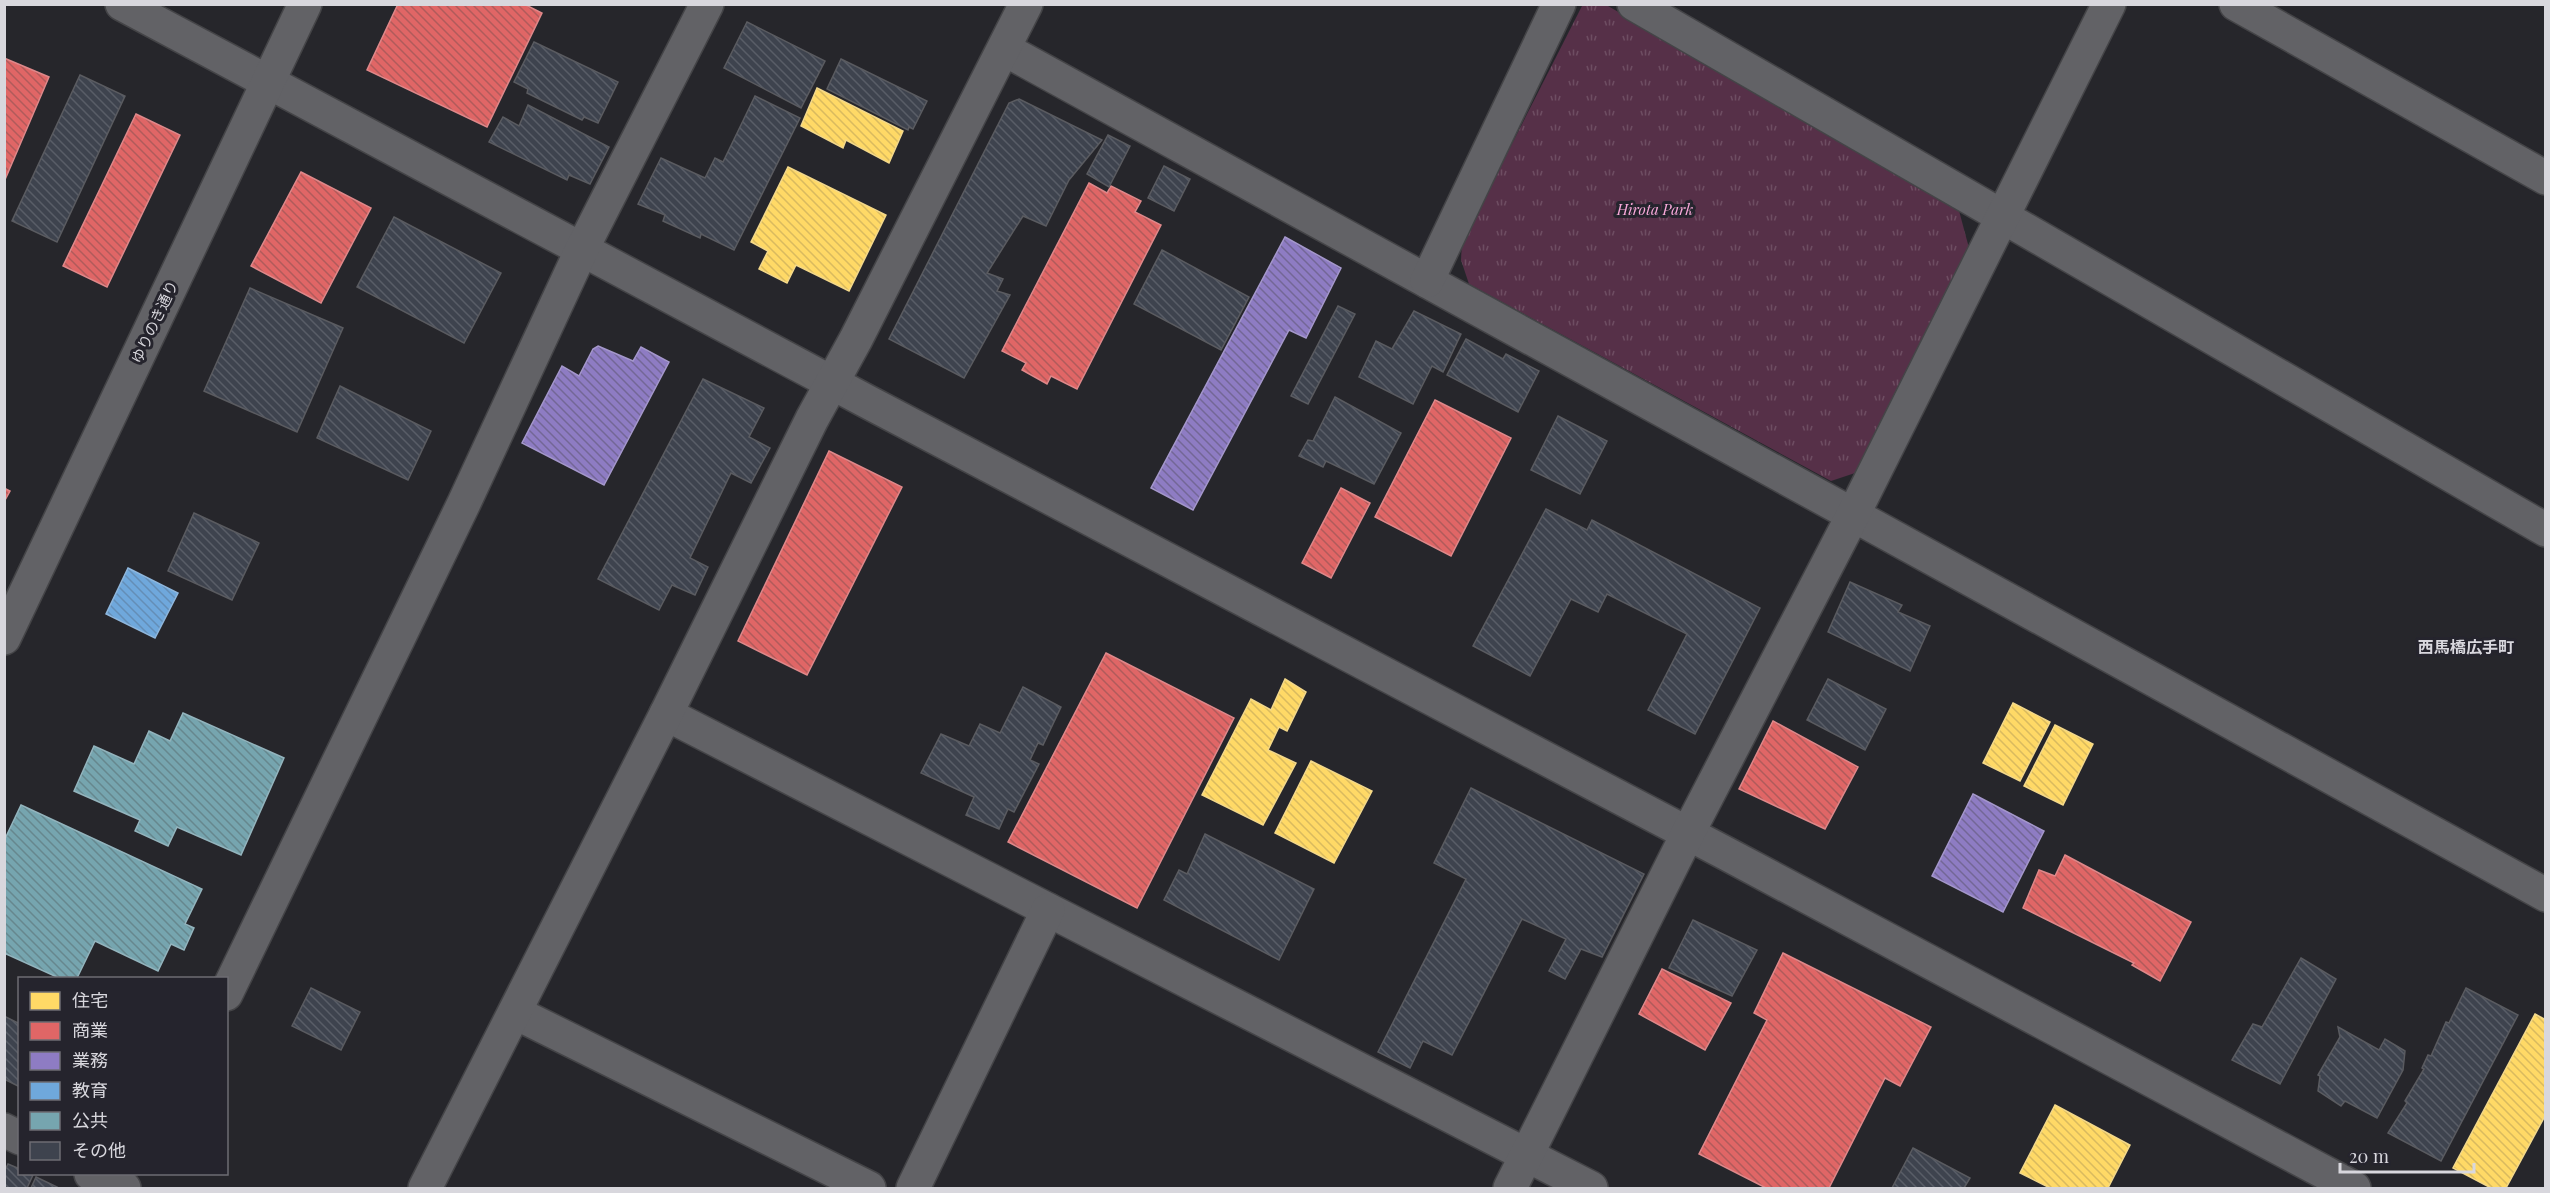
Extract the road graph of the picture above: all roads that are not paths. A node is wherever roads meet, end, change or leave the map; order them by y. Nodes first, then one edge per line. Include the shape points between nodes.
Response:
1 (122, 4) edge
2 (305, 4) edge
3 (707, 4) edge
4 (1026, 4) edge
5 (1559, 4) edge
6 (1634, 4) edge
7 (2109, 4) edge
8 (2236, 4) edge
9 (1004, 49) junction
10 (269, 82) junction
11 (2546, 178) edge
12 (2003, 218) junction
13 (582, 249) junction
14 (1427, 281) junction
15 (831, 382) junction
16 (1853, 515) junction
17 (2546, 530) edge
18 (4, 638) edge
19 (666, 714) junction
20 (1688, 833) junction
21 (2546, 895) edge
22 (1048, 910) junction
23 (228, 990) edge
24 (516, 1012) junction
25 (4, 1130) edge
26 (18, 1136) edge
27 (1527, 1155) junction
28 (95, 1175) edge
29 (124, 1188) edge
30 (425, 1188) edge
31 (869, 1188) edge
32 (913, 1188) edge
33 (1510, 1188) edge
34 (1591, 1188) edge
35 (2354, 1188) edge

1 - 10 street
2 - 10 street, ゆりのき通り
3 - 13 street
4 - 9 street
5 - 14 street
6 - 12 street
7 - 12 street
8 - 11 street
9 - 14 street
9 - 15 street
10 - 13 street
10 - 18 street, ゆりのき通り
12 - 16 street
12 - 17 street
13 - 15 street
13 - 23 street via 464,503
14 - 16 street
15 - 19 street
15 - 20 street
16 - 20 street
16 - 21 street
19 - 22 street
19 - 24 street
20 - 27 street
20 - 35 street
22 - 27 street
22 - 32 street
24 - 30 street
24 - 31 street
25 - 26 street
27 - 33 street
27 - 34 street
28 - 29 street

